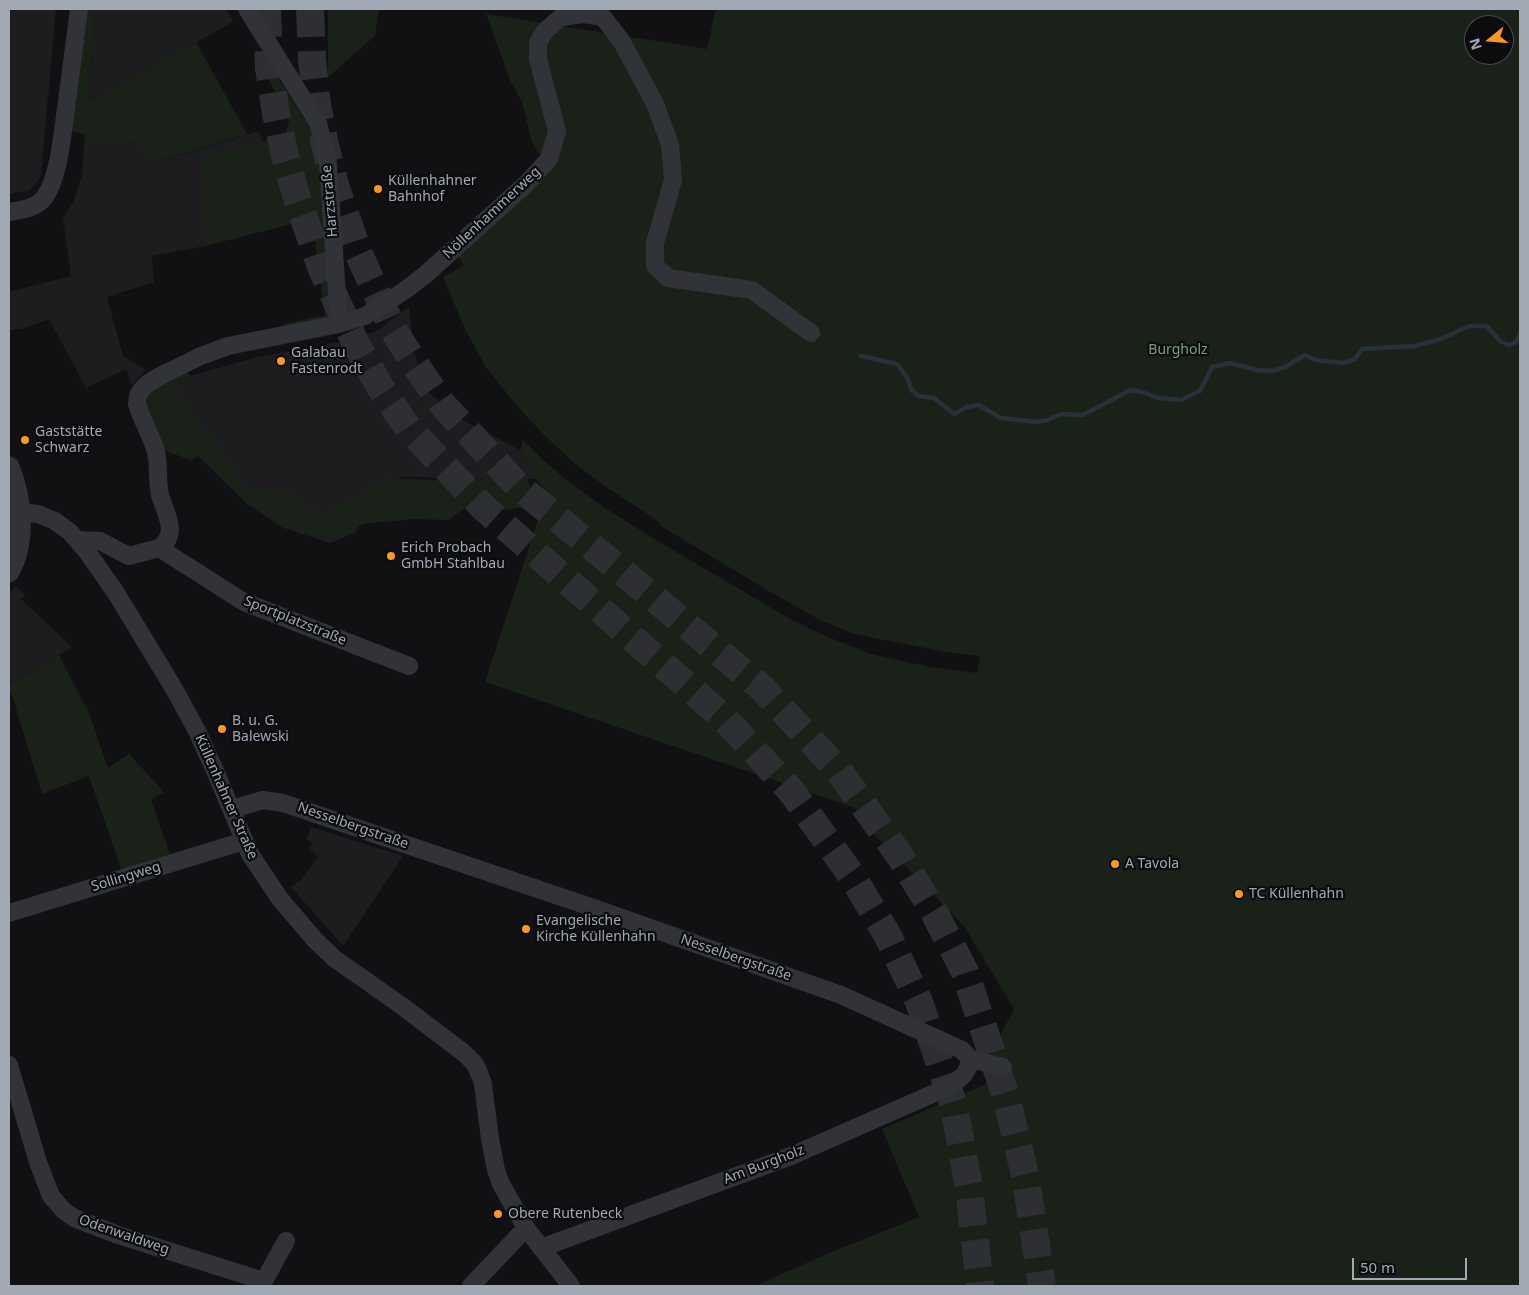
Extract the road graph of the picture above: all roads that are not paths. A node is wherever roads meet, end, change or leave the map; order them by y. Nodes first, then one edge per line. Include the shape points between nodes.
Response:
1 (79, 9) edge
2 (247, 9) edge
3 (9, 212) edge
4 (339, 324) junction
5 (810, 333) dead end
6 (9, 467) edge
7 (20, 512) junction
8 (77, 540) junction
9 (160, 548) junction
10 (9, 572) edge
11 (408, 666) dead end
12 (232, 809) junction
13 (244, 842) junction
14 (9, 913) edge
15 (970, 1059) junction
16 (9, 1065) edge
17 (1003, 1068) dead end
18 (526, 1228) junction
19 (286, 1241) dead end
20 (541, 1248) junction
21 (471, 1286) edge
22 (571, 1286) edge

1 - 3 street via 62,137 49,190 33,207
2 - 4 street, Harzstraße via 318,123 328,163
4 - 5 street, Nöllenhammerweg via 365,316 425,275 526,184 549,159 557,131 538,59 538,42 560,18 582,14 603,17 622,42 655,104 670,144 673,180 655,243 655,266 668,278 752,290
4 - 9 street, Nöllenhammerweg via 228,346 160,376 142,389 137,404 156,452 160,494 170,528 166,544
6 - 7 street
7 - 8 street, Küllenhahner Straße via 38,514 55,521
7 - 10 street via 19,541
8 - 9 street via 100,541 129,556
8 - 12 street, Küllenhahner Straße via 116,593 173,686
9 - 11 street, Sportplatzstraße via 244,602
12 - 13 street, Küllenhahner Straße
12 - 15 street, Nesselbergstraße via 263,800 283,803 560,896 841,995 962,1050
13 - 14 street, Sollingweg
13 - 18 street, Küllenhahner Straße via 280,899 335,959 474,1063 483,1084 496,1170
15 - 17 street, Nesselbergstraße
15 - 20 street, Am Burgholz via 964,1075 946,1088 791,1156
16 - 19 street, Odenwaldweg via 51,1196 74,1218 264,1281
18 - 20 street, Küllenhahner Straße
18 - 21 street
20 - 22 street, Küllenhahner Straße

